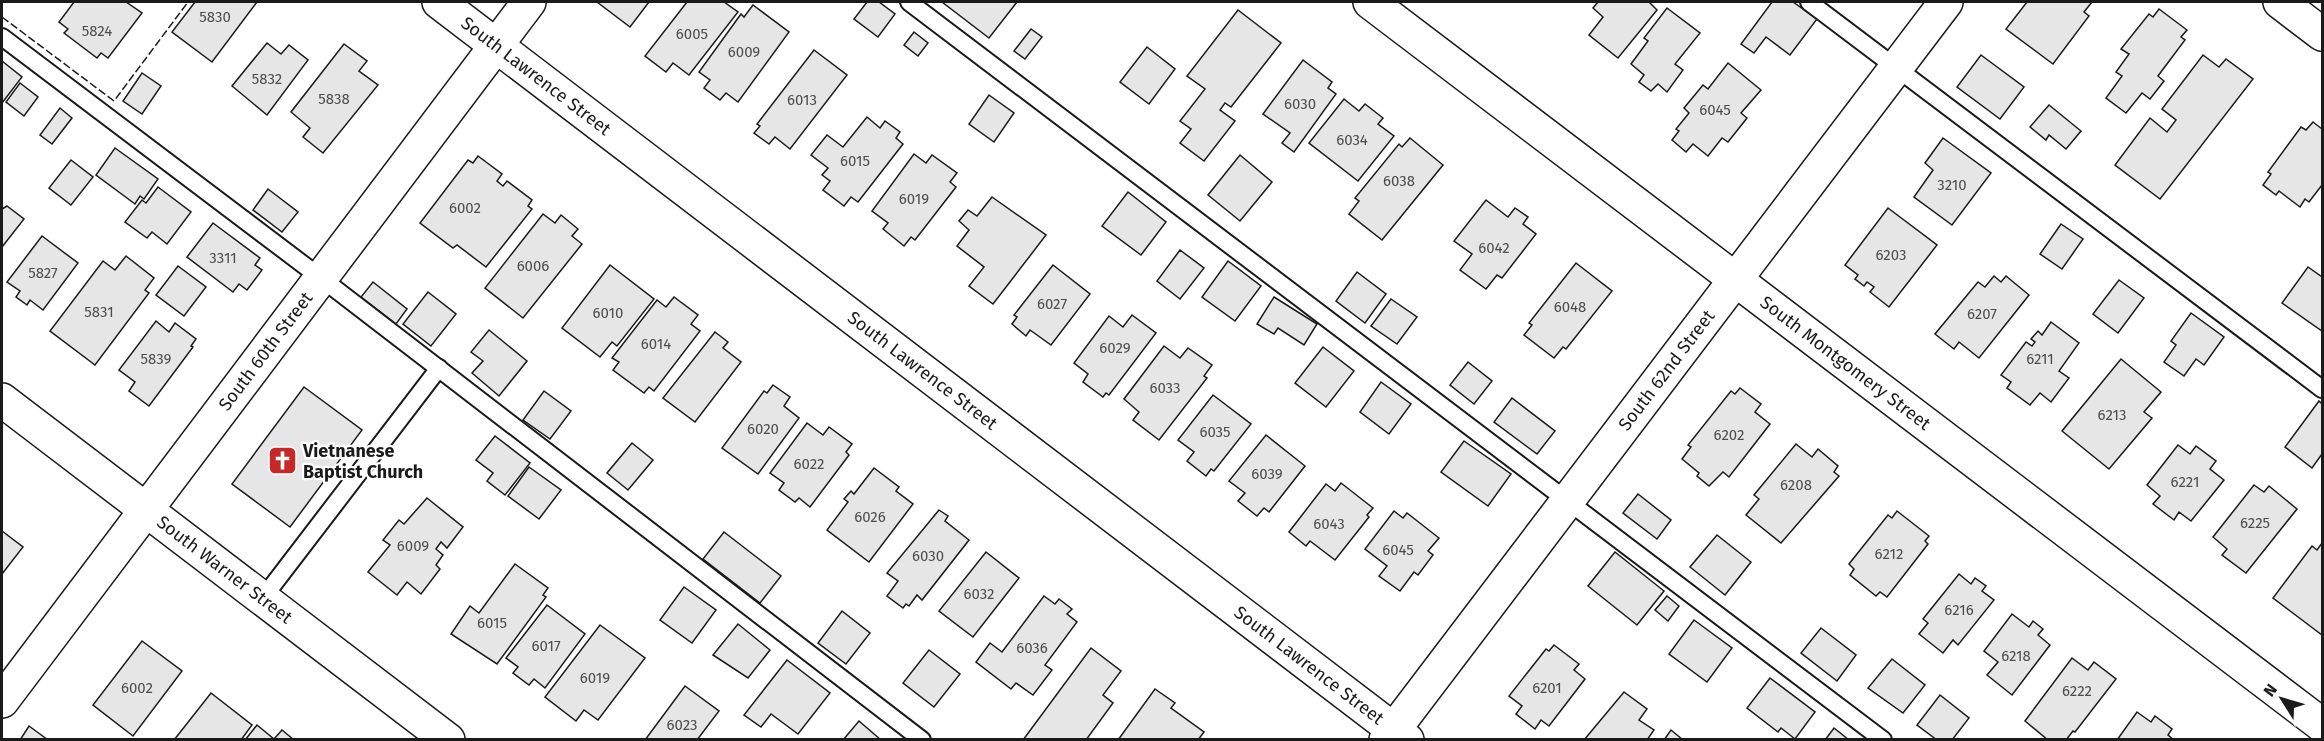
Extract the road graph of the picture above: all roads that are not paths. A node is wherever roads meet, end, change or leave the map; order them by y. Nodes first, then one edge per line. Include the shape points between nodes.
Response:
1 (439, 2) edge
2 (529, 2) edge
3 (909, 2) edge
4 (1370, 2) edge
5 (1809, 2) edge
6 (1946, 2) edge
7 (2280, 2) edge
8 (2322, 34) edge
9 (2, 37) edge
10 (497, 45) junction
11 (1896, 68) junction
12 (321, 278) junction
13 (1736, 279) junction
14 (439, 368) junction
15 (2322, 389) edge
16 (2, 400) edge
17 (1569, 499) junction
18 (146, 510) junction
19 (263, 598) junction
20 (2, 701) edge
21 (2322, 725) edge
22 (1396, 736) edge
23 (448, 740) edge
24 (922, 740) edge
25 (1883, 740) edge

1 - 10 street, South Lawrence Street
2 - 10 street, South 60th Street
3 - 17 lane
4 - 13 street, South Montgomery Street
5 - 11 lane
6 - 11 street, South 62nd Street
7 - 8 street
9 - 12 lane
10 - 12 street, South 60th Street
10 - 22 street, South Lawrence Street
11 - 13 street, South 62nd Street
11 - 15 lane
12 - 14 lane
12 - 18 street, South 60th Street
13 - 17 street, South 62nd Street
13 - 21 street, South Montgomery Street
14 - 19 lane
14 - 24 lane
16 - 18 street, South Warner Street
17 - 22 street, South 62nd Street
17 - 25 lane
18 - 19 street, South Warner Street
18 - 20 street, South 60th Street
19 - 23 street, South Warner Street

